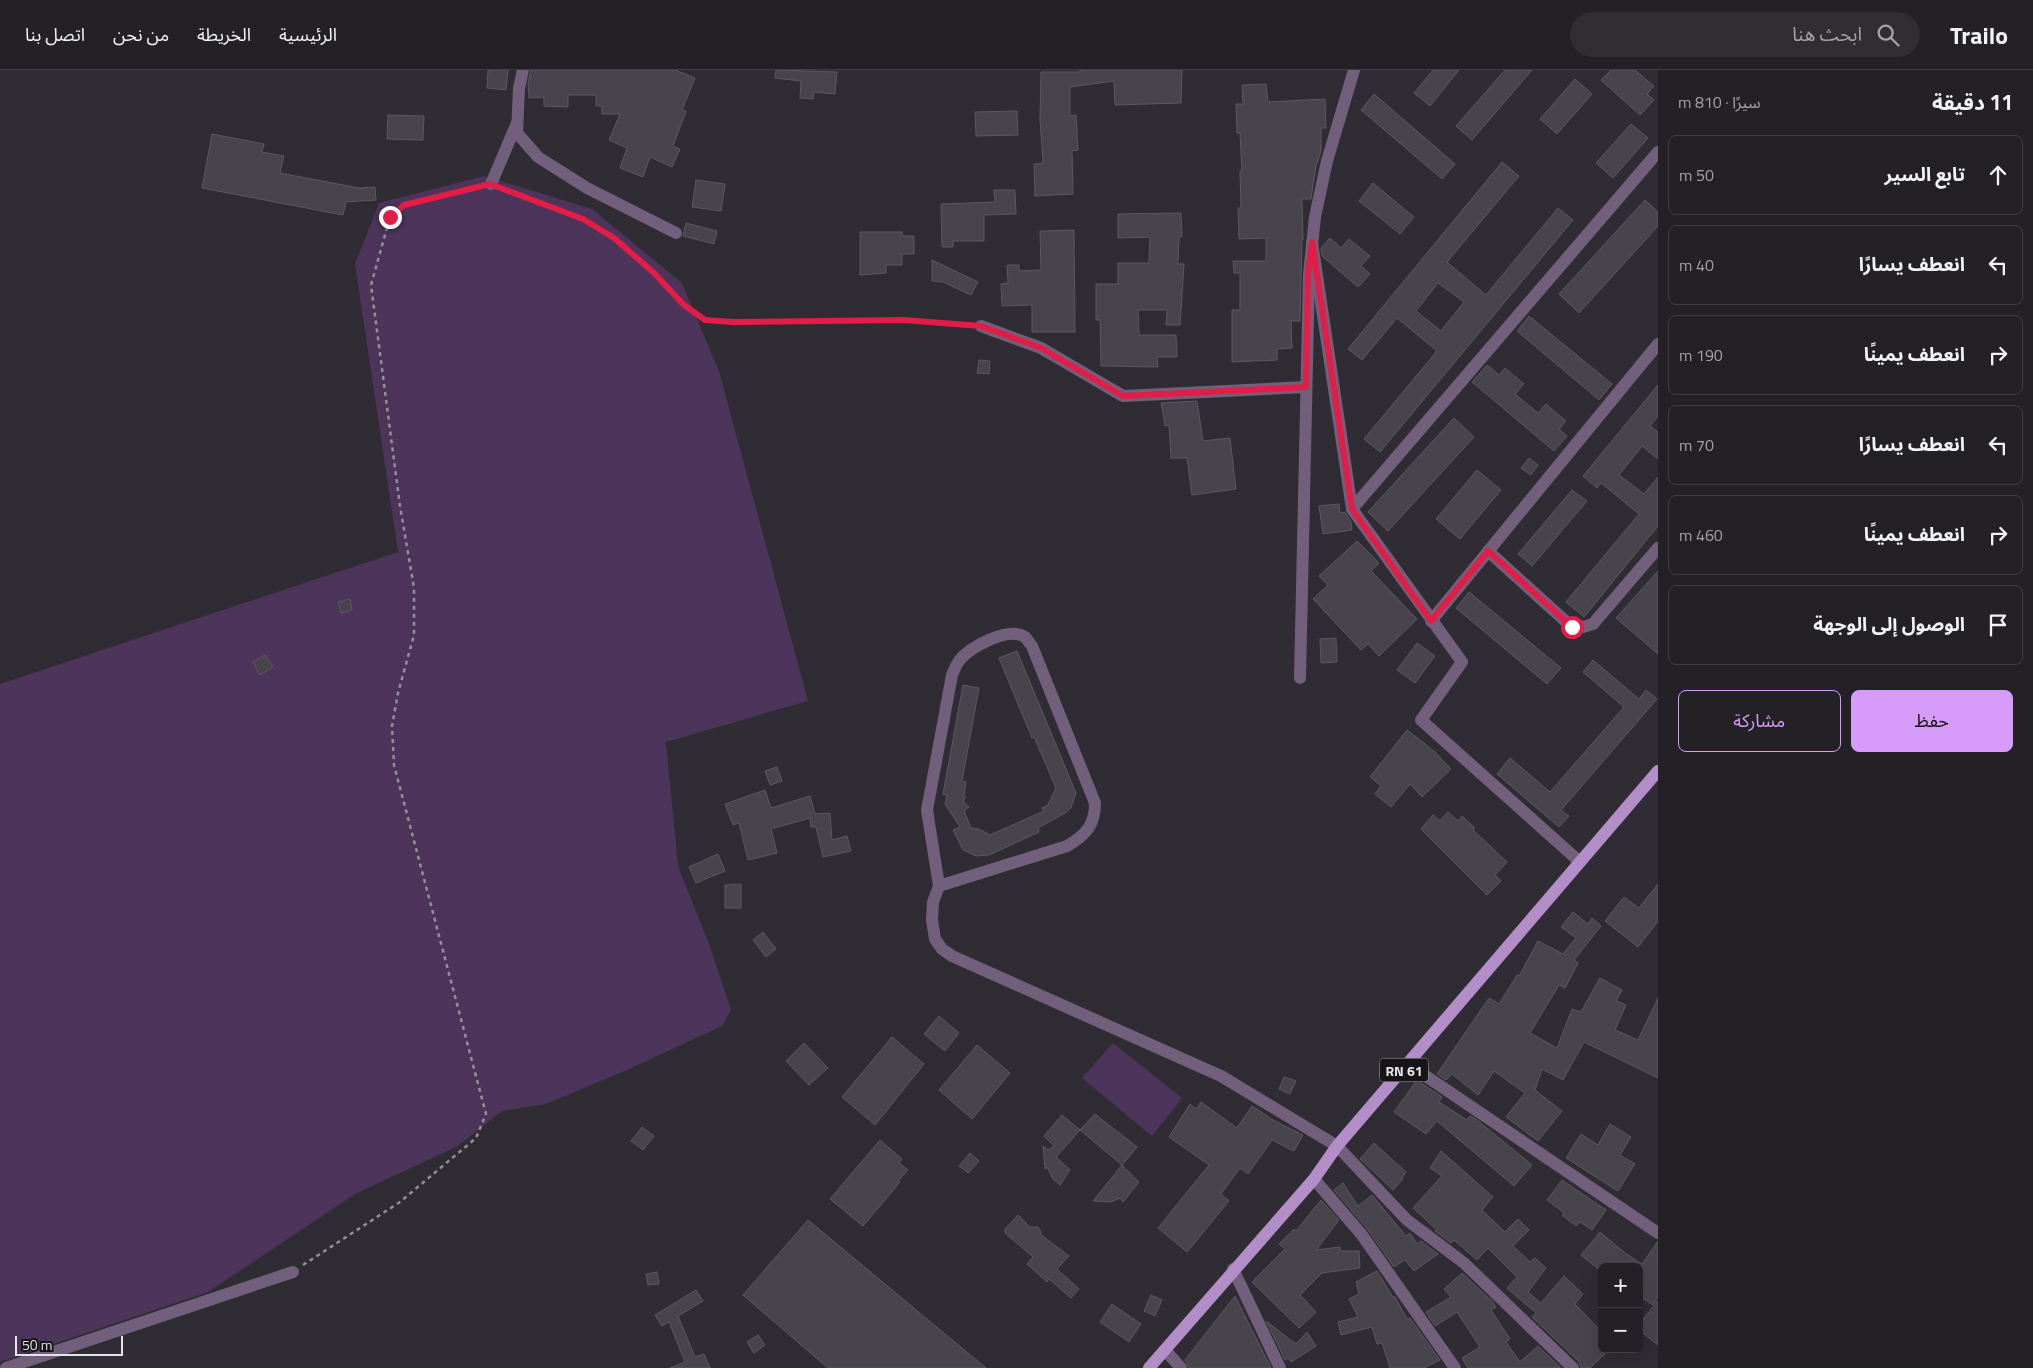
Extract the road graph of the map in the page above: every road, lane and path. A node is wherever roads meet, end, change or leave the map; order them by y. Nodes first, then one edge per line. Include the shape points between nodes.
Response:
1 (523, 70) edge
2 (1354, 70) edge
3 (518, 121) junction
4 (1658, 152) edge
5 (490, 184) junction
6 (676, 234) dead end
7 (1312, 242) junction
8 (981, 326) joint
9 (1658, 344) edge
10 (1306, 387) junction
11 (1352, 509) junction
12 (1658, 548) edge
13 (1488, 551) junction
14 (1431, 621) junction
15 (1300, 678) dead end
16 (1658, 771) edge
17 (1580, 862) junction
18 (939, 886) junction
19 (1408, 1064) junction
20 (1337, 1146) junction
21 (1314, 1179) junction
22 (1658, 1233) edge
23 (1234, 1269) junction
24 (293, 1272) joint
25 (1166, 1350) junction
26 (6, 1368) edge
27 (1149, 1368) edge
28 (1180, 1368) edge
29 (1280, 1368) edge
30 (1455, 1368) edge
31 (1573, 1368) edge

1 - 3 street
2 - 7 street via 1327,162
3 - 5 street
3 - 6 street via 517,133 538,157 587,188
4 - 11 street
5 - 8 path via 583,219 614,238 684,305 705,320 903,320
5 - 24 path via 404,205 390,217 371,285 414,588 414,636 392,726 394,765 486,1114 476,1138 400,1202
7 - 10 street via 1308,274
7 - 11 street
8 - 10 street via 1041,348 1123,396
9 - 13 street
10 - 15 street
11 - 14 street
12 - 13 street via 1593,624 1583,627 1572,627
13 - 14 street
14 - 17 street via 1462,662 1421,720
16 - 17 main road, RN 61
17 - 19 main road, RN 61
18 - 18 street via 928,810 952,675 958,661 977,646 1010,634 1019,635 1032,646 1095,803 1095,816 1079,839 1067,846
18 - 20 street via 933,902 935,939 952,956 1221,1076
19 - 20 main road, RN 61
19 - 22 street
20 - 21 main road, RN 61
20 - 31 street via 1407,1220 1464,1263
21 - 23 main road, RN 61
21 - 30 street via 1362,1235
23 - 25 main road, RN 61
23 - 29 street
24 - 26 street
25 - 27 main road, RN 61
25 - 28 street

